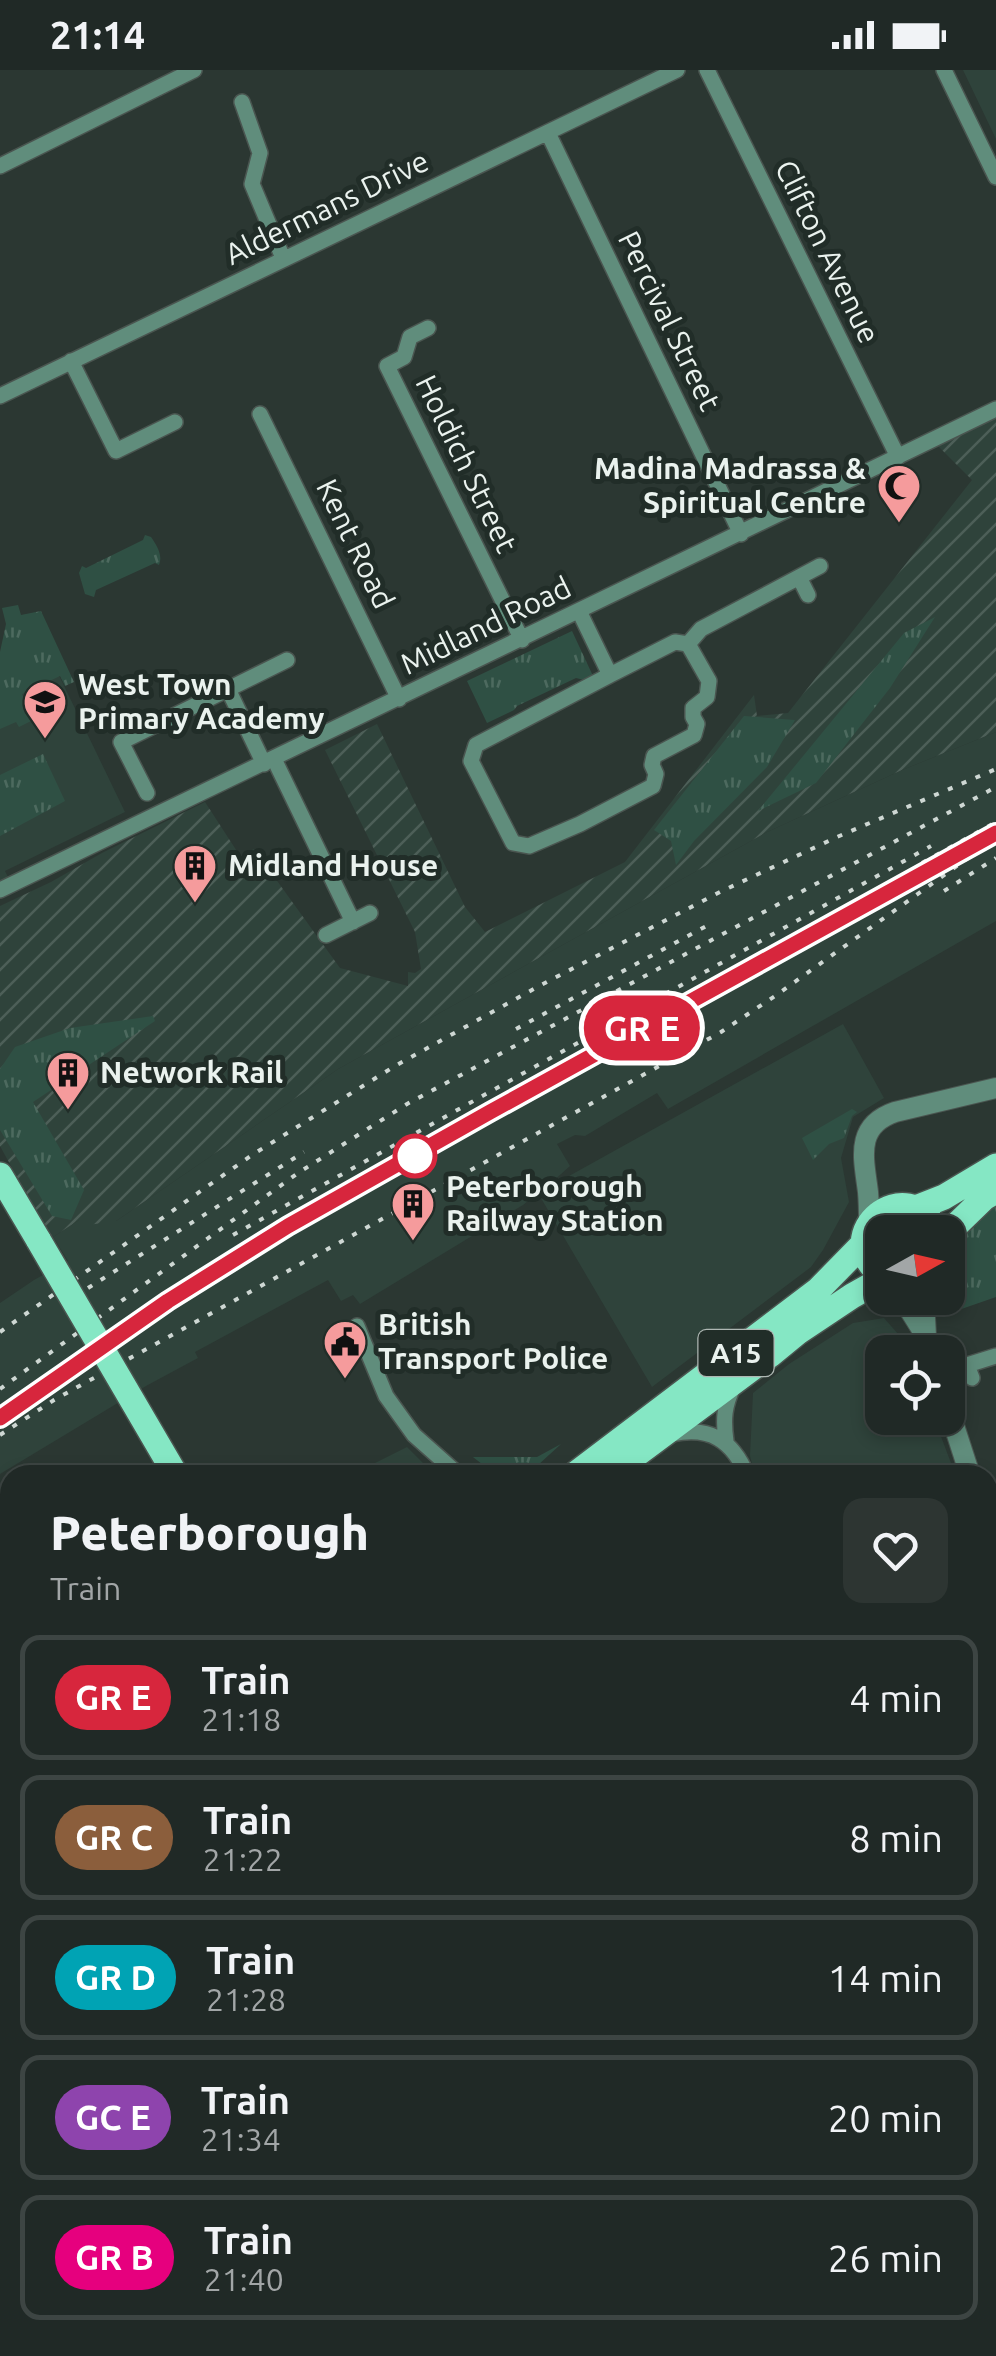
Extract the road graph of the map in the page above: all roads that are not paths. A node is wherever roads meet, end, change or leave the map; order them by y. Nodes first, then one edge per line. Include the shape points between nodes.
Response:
1 (194, 70) edge
2 (677, 70) edge
3 (707, 70) edge
4 (944, 70) edge
5 (642, 78) edge
6 (242, 102) dead end
7 (548, 133) junction
8 (0, 166) edge
9 (996, 177) edge
10 (283, 258) junction
11 (428, 328) dead end
12 (71, 361) junction
13 (0, 396) edge
14 (996, 408) edge
15 (260, 414) dead end
16 (175, 422) dead end
17 (898, 458) junction
18 (740, 534) junction
19 (820, 566) dead end
20 (799, 577) junction
21 (808, 596) dead end
22 (579, 611) junction
23 (522, 640) junction
24 (688, 644) junction
25 (287, 660) dead end
26 (610, 675) junction
27 (228, 690) junction
28 (399, 699) junction
29 (269, 762) junction
30 (146, 794) dead end
31 (2, 884) edge
32 (370, 913) dead end
33 (353, 922) junction
34 (326, 934) dead end
35 (996, 1088) edge
36 (864, 1166) junction
37 (996, 1166) edge
38 (0, 1175) edge
39 (996, 1190) edge
40 (905, 1207) junction
41 (867, 1215) edge
42 (879, 1215) edge
43 (926, 1215) edge
44 (965, 1216) edge
45 (865, 1234) edge
46 (865, 1288) edge
47 (357, 1326) dead end
48 (996, 1356) edge
49 (738, 1377) junction
50 (972, 1378) dead end
51 (956, 1435) edge
52 (663, 1436) junction
53 (726, 1441) junction
54 (169, 1465) edge
55 (448, 1465) edge
56 (587, 1465) edge
57 (624, 1465) edge
58 (743, 1465) edge
59 (964, 1465) edge

1 - 8 street
2 - 5 street, Aldermans Drive
3 - 17 street, Clifton Avenue
4 - 9 street
5 - 7 street, Aldermans Drive
6 - 10 street via 260,153 252,184
7 - 10 street, Aldermans Drive
7 - 18 street, Percival Street
10 - 12 street, Aldermans Drive
11 - 23 street, Holdich Street via 410,337 404,357 387,366
12 - 13 street, Aldermans Drive
12 - 16 street via 116,451
14 - 17 street, Midland Road
15 - 28 street, Kent Road
17 - 18 street, Midland Road
18 - 22 street, Midland Road
19 - 20 street
20 - 21 street
20 - 24 street via 700,629
22 - 23 street, Midland Road
22 - 26 street
23 - 28 street, Midland Road
24 - 26 street via 675,642
24 - 26 street via 709,682 707,697 693,708 694,735 654,756 653,786 529,846 513,843 471,762 476,745
25 - 27 street
27 - 29 street
27 - 30 street via 121,742
28 - 29 street, Midland Road
29 - 31 street, Midland Road
29 - 33 street
32 - 33 street
33 - 34 street
35 - 36 street via 884,1116 867,1137
36 - 40 street
36 - 41 street
37 - 40 main road, A15 via 944,1197
38 - 54 main road, bridge
39 - 44 main road
40 - 42 main road, A15
40 - 43 main road
45 - 56 main road, A15 via 818,1290
46 - 49 main road, A15
47 - 55 street via 386,1396 414,1435
48 - 50 street via 967,1365
49 - 52 main road, A15
49 - 53 street via 723,1415
51 - 59 street
52 - 53 street via 689,1430
52 - 57 main road, A15
53 - 58 street

